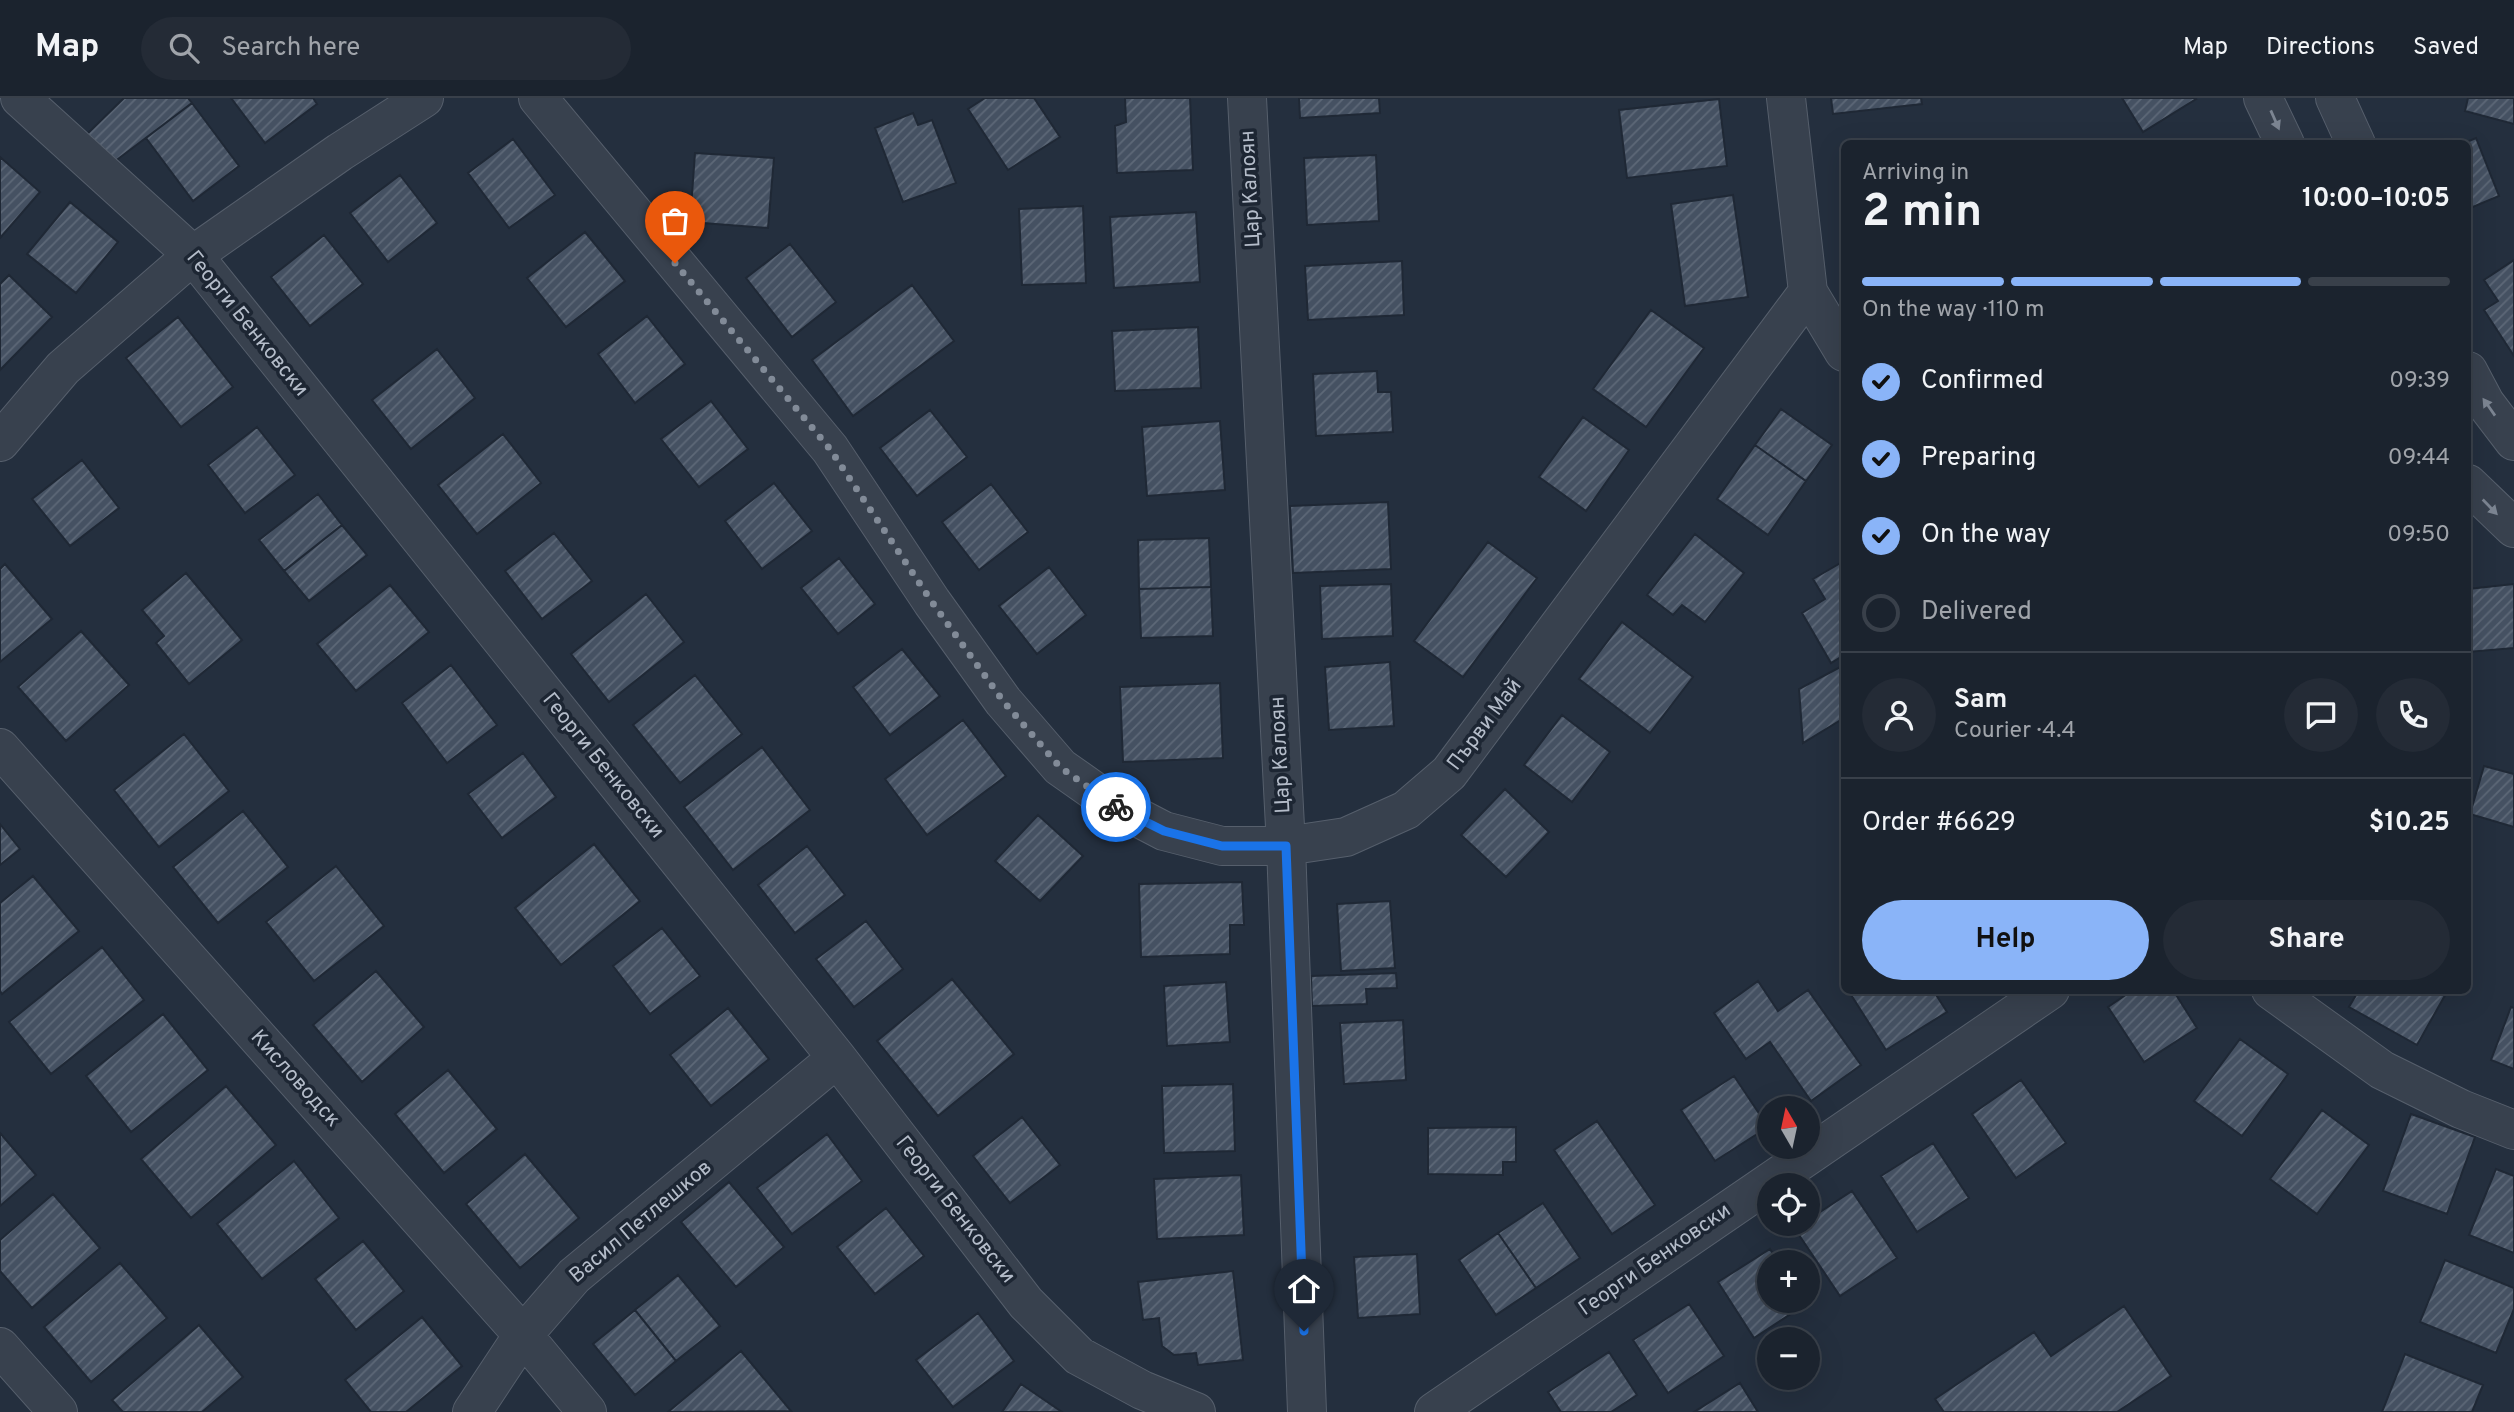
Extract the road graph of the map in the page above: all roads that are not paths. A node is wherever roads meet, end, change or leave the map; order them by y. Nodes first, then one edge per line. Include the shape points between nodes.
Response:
1 (20, 98) edge
2 (424, 98) edge
3 (538, 98) edge
4 (1247, 98) edge
5 (1786, 98) edge
6 (2263, 98) edge
7 (2335, 98) edge
8 (2283, 140) edge
9 (2354, 140) edge
10 (193, 255) junction
11 (1808, 292) junction
12 (1841, 347) edge
13 (2471, 377) edge
14 (2514, 441) edge
15 (0, 442) edge
16 (2471, 487) edge
17 (2514, 528) edge
18 (0, 748) edge
19 (1286, 846) junction
20 (2044, 994) edge
21 (2278, 994) edge
22 (837, 1058) junction
23 (2514, 1130) edge
24 (523, 1335) junction
25 (0, 1347) edge
26 (58, 1412) edge
27 (472, 1412) edge
28 (587, 1412) edge
29 (1196, 1412) edge
30 (1307, 1412) edge
31 (1434, 1412) edge

1 - 10 street, Георги Бенковски
2 - 10 street
3 - 19 street, Първи Май via 830,449 995,690 1060,767 1114,806 1164,831 1222,846
4 - 19 street, Цар Калоян
5 - 11 street
6 -> 8 street
7 - 9 street
10 - 15 street via 63,368
10 - 22 street, Георги Бенковски
11 - 12 street
11 - 19 street, Първи Май via 1449,773 1406,810 1346,837
14 -> 13 street
16 -> 17 street
18 - 24 street, Кисловодск
19 - 30 street, Цар Калоян
20 - 31 street, Георги Бенковски
21 - 23 street via 2382,1070
22 - 24 street, Васил Петлешков via 573,1276
22 - 29 street, Георги Бенковски via 1026,1303 1079,1356
24 - 27 street, Васил Петлешков
24 - 28 street, Кисловодск
25 - 26 street

